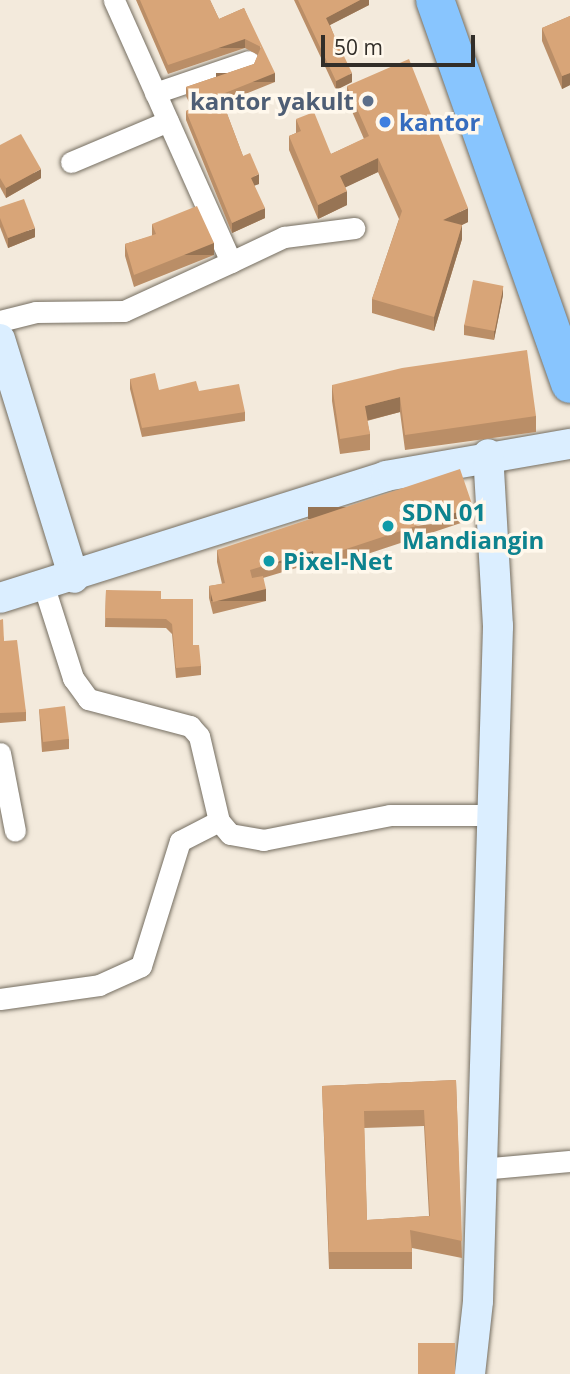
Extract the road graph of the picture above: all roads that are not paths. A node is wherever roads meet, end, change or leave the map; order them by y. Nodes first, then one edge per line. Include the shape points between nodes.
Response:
1 (114, 0) edge
2 (435, 0) edge
3 (249, 61) dead end
4 (155, 93) junction
5 (168, 121) junction
6 (71, 162) dead end
7 (354, 228) dead end
8 (232, 262) junction
9 (0, 321) edge
10 (0, 339) edge
11 (570, 384) edge
12 (570, 444) edge
13 (488, 454) junction
14 (74, 578) junction
15 (44, 587) junction
16 (0, 598) edge
17 (0, 753) edge
18 (491, 815) junction
19 (219, 821) junction
20 (15, 831) dead end
21 (0, 999) edge
22 (570, 1161) edge
23 (480, 1169) junction
24 (470, 1374) edge

1 - 4 street
2 - 11 highway
3 - 4 street
4 - 5 street
5 - 6 street
5 - 8 street
7 - 8 street via 284,237
8 - 9 street via 124,311 36,312
10 - 14 street
12 - 13 street
13 - 14 street via 386,476
13 - 18 street via 498,565
14 - 15 street
15 - 16 street
15 - 19 street via 73,678 88,699 190,726 200,736
17 - 20 street
18 - 19 street via 390,815 263,840 241,839
18 - 23 street
19 - 21 street via 180,841 141,966 99,985
22 - 23 street
23 - 24 street via 478,1301

